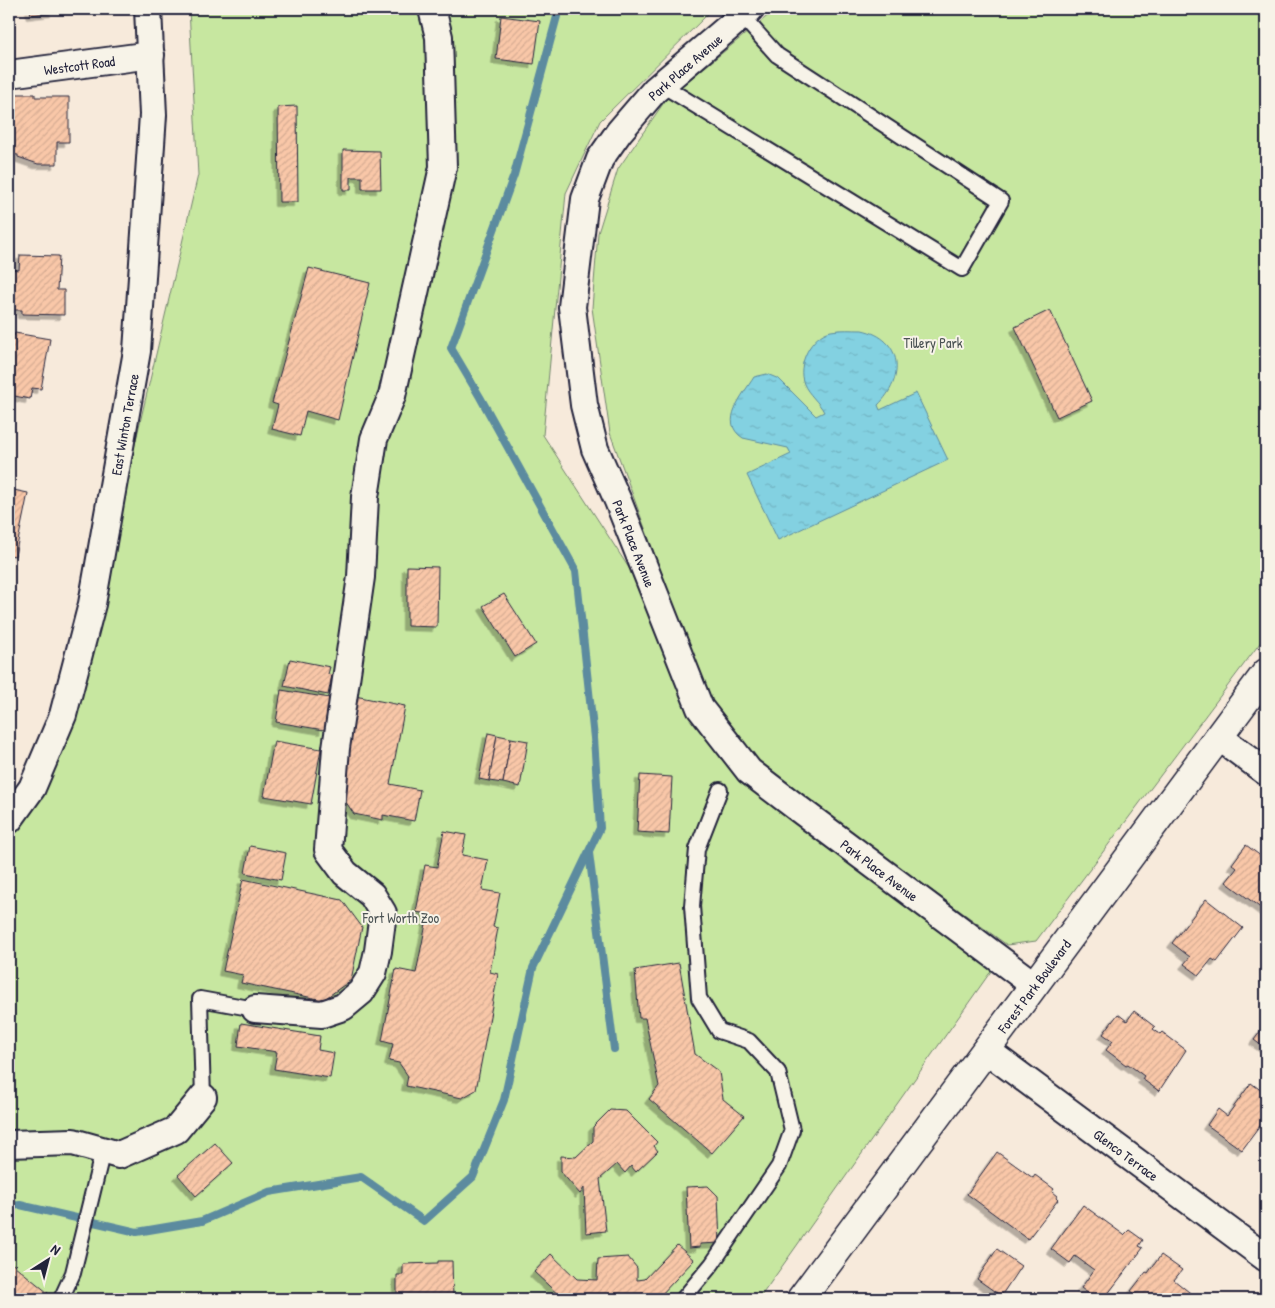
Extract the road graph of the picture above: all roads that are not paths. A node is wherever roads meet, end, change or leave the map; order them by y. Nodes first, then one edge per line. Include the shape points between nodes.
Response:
1 (148, 9) edge
2 (432, 9) edge
3 (746, 12) edge
4 (150, 55) junction
5 (9, 74) edge
6 (662, 85) junction
7 (1266, 673) edge
8 (1219, 736) junction
9 (1266, 772) edge
10 (720, 790) dead end
11 (9, 820) edge
12 (1034, 985) junction
13 (255, 1009) joint
14 (986, 1050) junction
15 (203, 1097) joint
16 (9, 1144) edge
17 (103, 1150) junction
18 (1266, 1258) edge
19 (61, 1299) edge
20 (683, 1299) edge
21 (801, 1299) edge

1 - 4 street, East Winton Terrace
2 - 13 street via 439,37 443,167 392,396 374,440 365,497 361,577 336,748 328,850 345,874 372,895 383,913 378,951 373,973 361,992 343,1006 322,1014
3 - 6 street, Park Place Avenue
3 - 6 lane via 777,55 1001,201 962,269
4 - 5 street, Westcott Road
4 - 11 street, East Winton Terrace via 153,115 137,351 92,604 63,715 32,788
6 - 12 street, Park Place Avenue via 619,132 600,159 585,199 572,307 584,405 595,449 700,708 749,771
7 - 8 main road, Forest Park Boulevard
8 - 9 street
8 - 12 main road, Forest Park Boulevard
10 - 20 lane via 696,849 692,906 699,998 719,1031 749,1042 778,1072 792,1130 779,1166 712,1264
12 - 14 main road, Forest Park Boulevard
13 - 15 lane via 200,999
14 - 18 street, Glenco Terrace
14 - 21 main road, Forest Park Boulevard
15 - 17 street via 176,1130 118,1155
16 - 17 street via 73,1142
17 - 19 lane via 73,1273

